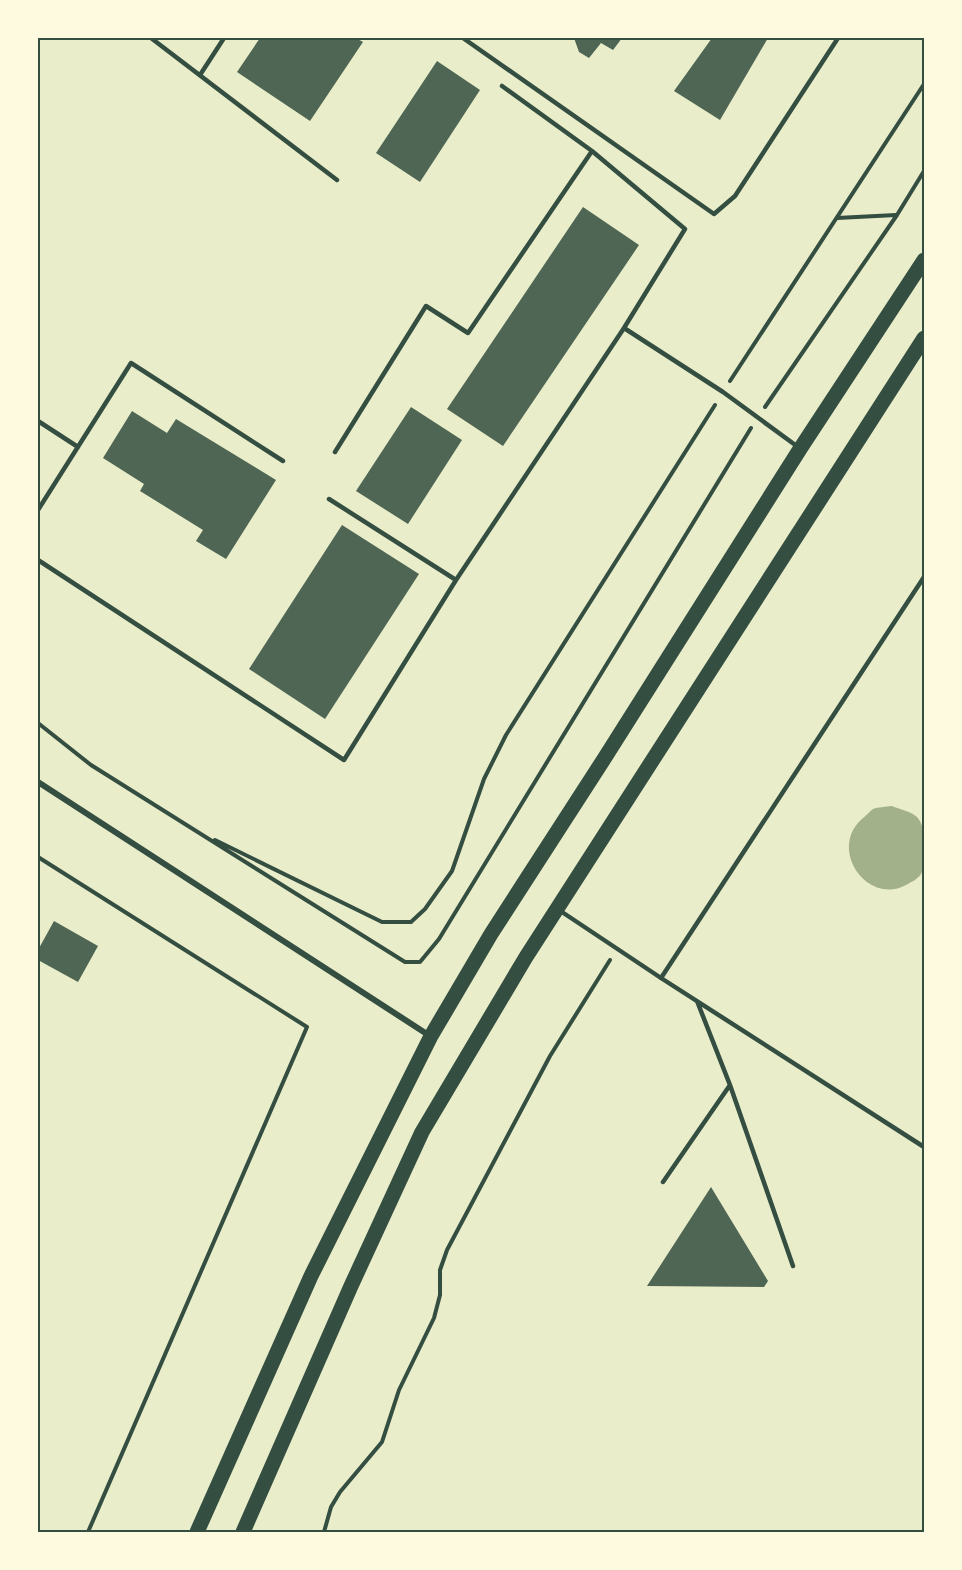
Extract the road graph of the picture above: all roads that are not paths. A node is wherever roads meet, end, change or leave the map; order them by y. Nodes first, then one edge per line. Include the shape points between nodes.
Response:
1 (151, 38) edge
2 (224, 38) edge
3 (463, 38) edge
4 (838, 38) edge
5 (200, 75) junction
6 (502, 86) dead end
7 (592, 151) junction
8 (337, 180) dead end
9 (924, 260) edge
10 (624, 328) junction
11 (924, 338) edge
12 (38, 421) edge
13 (78, 447) junction
14 (800, 449) junction
15 (335, 452) dead end
16 (283, 461) dead end
17 (329, 499) dead end
18 (38, 510) edge
19 (38, 560) edge
20 (924, 577) edge
21 (456, 580) junction
22 (38, 782) edge
23 (557, 909) junction
24 (661, 978) junction
25 (697, 1001) junction
26 (431, 1036) junction
27 (730, 1085) junction
28 (924, 1147) edge
29 (663, 1182) dead end
30 (794, 1266) dead end
31 (197, 1533) edge
32 (243, 1533) edge

1 - 5 lane
2 - 5 lane
3 - 4 lane via 714,214 735,196
5 - 8 lane
6 - 7 lane
7 - 10 lane via 685,230
7 - 15 lane via 468,333 426,306
9 - 14 main road
10 - 14 lane
10 - 21 lane
11 - 23 main road
12 - 13 lane
13 - 16 lane via 131,363
13 - 18 lane
14 - 26 main road via 491,933
17 - 21 lane
19 - 21 lane via 344,760
20 - 24 lane
22 - 26 street
23 - 24 lane
23 - 32 main road via 422,1132
24 - 25 lane
25 - 27 lane
25 - 28 lane
26 - 31 main road via 311,1275
27 - 29 lane
27 - 30 lane

